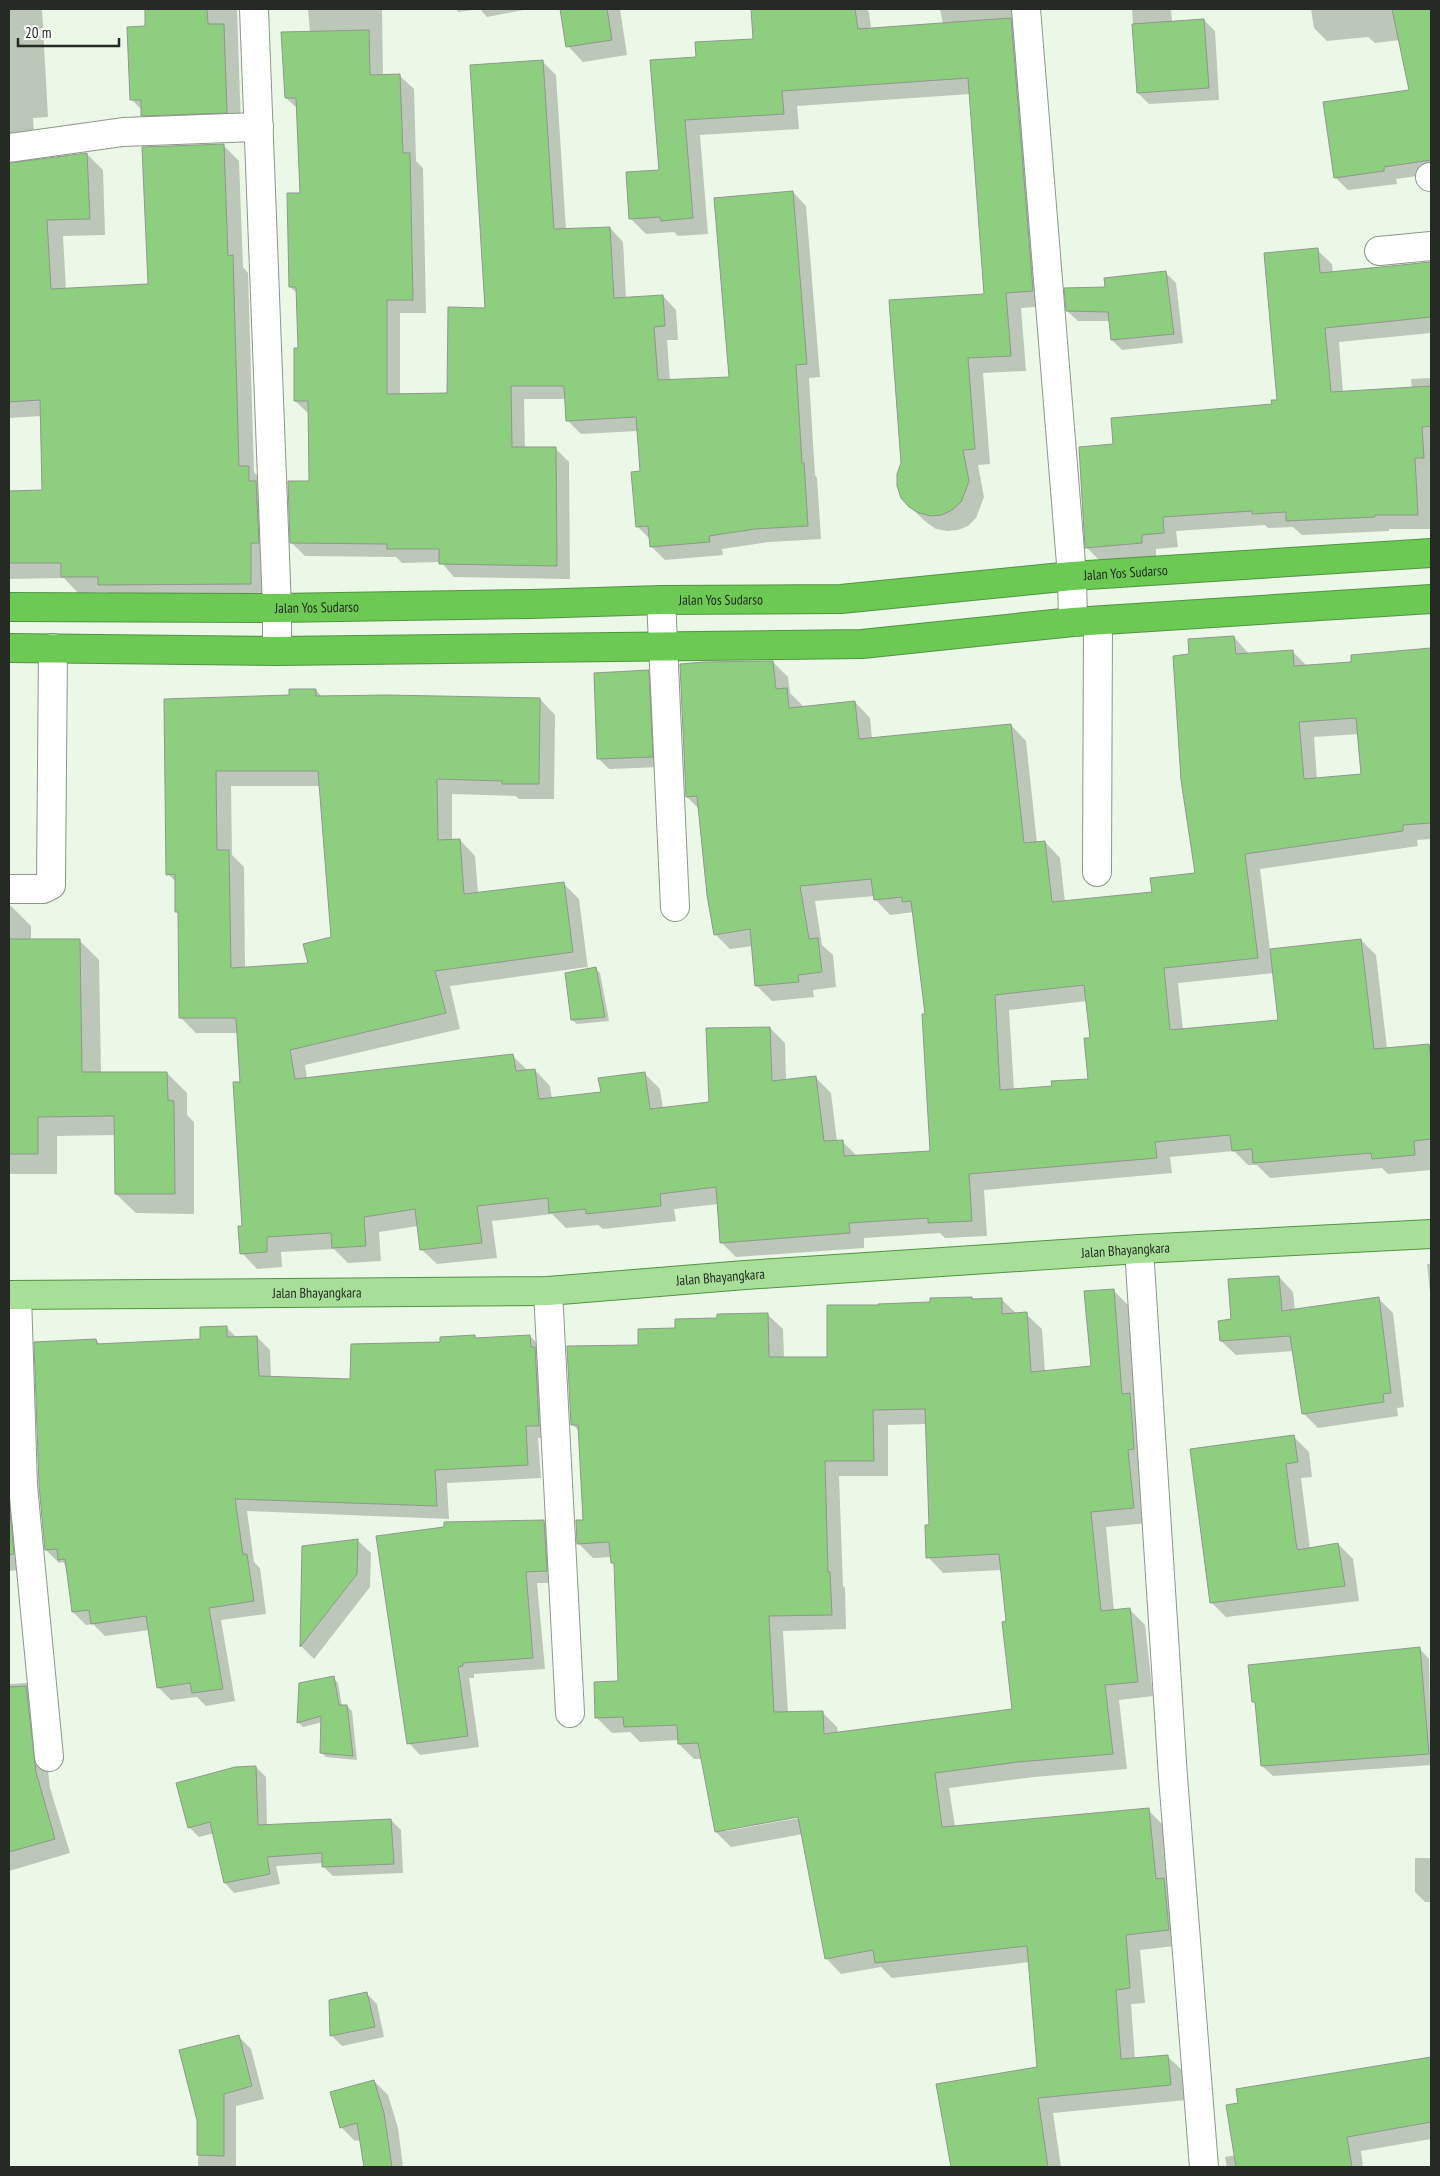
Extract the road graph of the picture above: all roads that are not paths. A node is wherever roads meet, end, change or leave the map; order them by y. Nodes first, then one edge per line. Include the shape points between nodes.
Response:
1 (254, 9) edge
2 (1026, 9) edge
3 (259, 128) junction
4 (9, 148) edge
5 (1431, 246) edge
6 (1379, 251) dead end
7 (1431, 553) edge
8 (1072, 576) junction
9 (1431, 599) edge
10 (661, 600) junction
11 (9, 607) edge
12 (53, 607) junction
13 (277, 608) junction
14 (1085, 622) junction
15 (662, 647) junction
16 (9, 648) edge
17 (53, 648) junction
18 (277, 651) junction
19 (1097, 872) dead end
20 (9, 889) edge
21 (675, 907) dead end
22 (1431, 1234) edge
23 (1139, 1249) junction
24 (548, 1291) junction
25 (13, 1295) edge
26 (570, 1713) dead end
27 (49, 1757) dead end
28 (1204, 2167) edge

1 - 3 street
2 - 8 street
3 - 4 street via 123,132
3 - 13 street
5 - 6 street
7 - 8 highway, Jalan Yos Sudarso
8 - 10 highway, Jalan Yos Sudarso via 841,599
8 - 14 street
9 - 14 highway
10 - 13 highway, Jalan Yos Sudarso
10 - 15 street
11 - 12 highway, Jalan Yos Sudarso
12 - 13 highway, Jalan Yos Sudarso
12 - 17 highway
13 - 18 street
14 - 15 highway via 862,644
14 - 19 street
15 - 18 highway
15 - 21 street
16 - 17 highway
17 - 18 highway
17 - 20 street via 51,885 42,889
22 - 23 main road, Jalan Bhayangkara
23 - 24 main road, Jalan Bhayangkara
23 - 28 street via 1172,1767
24 - 25 main road, Jalan Bhayangkara
24 - 26 street
25 - 27 street via 23,1486

